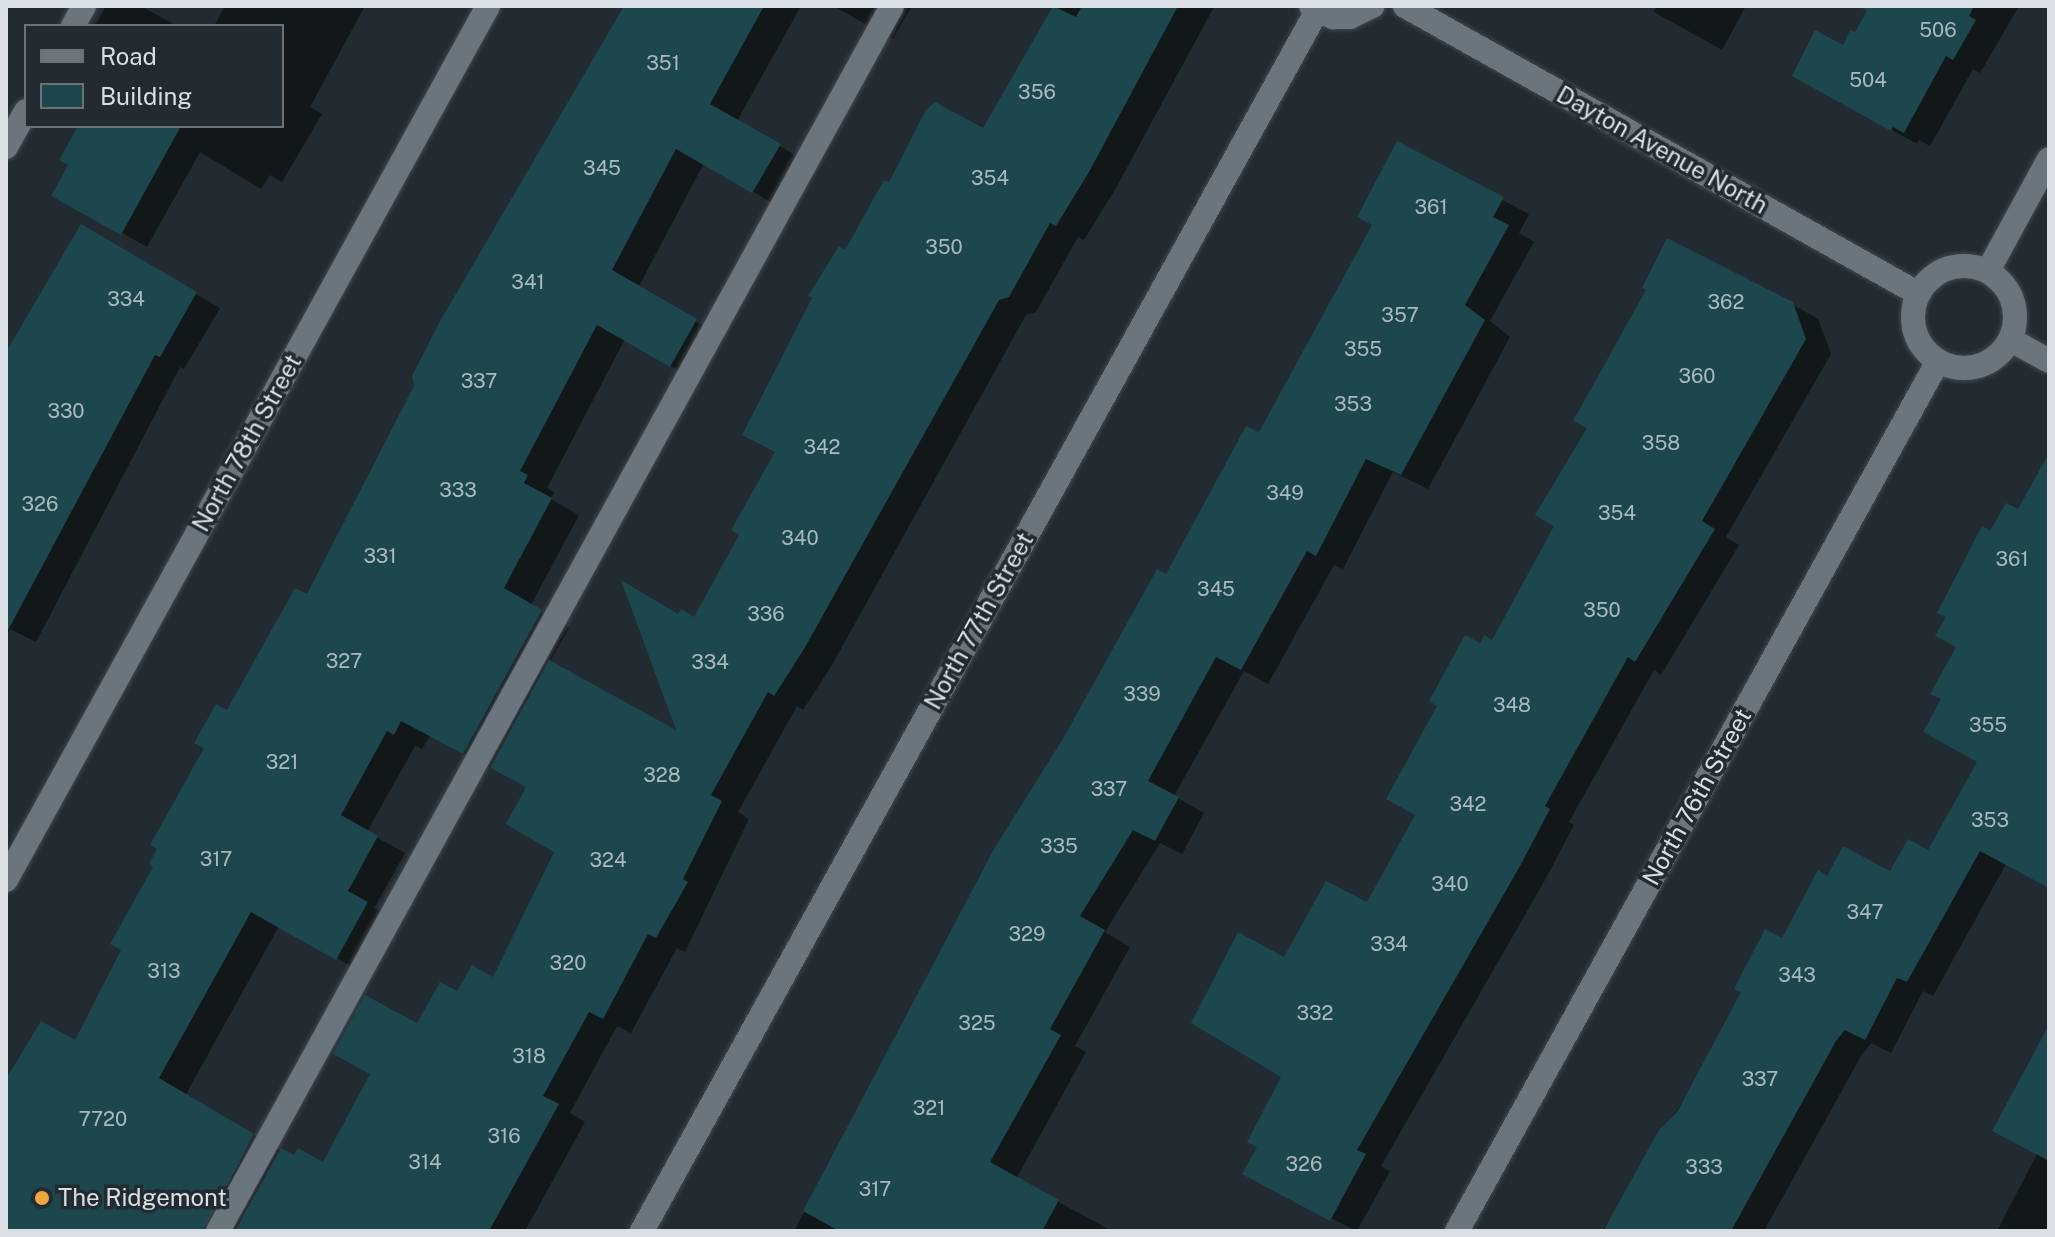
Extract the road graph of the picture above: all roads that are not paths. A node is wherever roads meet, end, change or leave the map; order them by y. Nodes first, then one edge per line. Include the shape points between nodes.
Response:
1 (84, 6) edge
2 (488, 6) edge
3 (892, 6) edge
4 (1373, 6) edge
5 (1405, 6) edge
6 (1314, 8) edge
7 (74, 24) edge
8 (24, 115) edge
9 (6, 147) edge
10 (2049, 159) edge
11 (1989, 269) junction
12 (1919, 294) junction
13 (2011, 340) junction
14 (2049, 361) edge
15 (1937, 363) junction
16 (6, 880) edge
17 (218, 1231) edge
18 (642, 1231) edge
19 (1457, 1231) edge

1 - 7 street
2 - 16 street, North 78th Street
3 - 17 street
4 - 6 street via 1350,17
5 - 12 street, Dayton Avenue North
6 - 18 street, North 77th Street
8 - 9 street
10 - 11 street
11 - 12 street via 1951,268 1935,274
11 - 13 street via 2015,307
12 - 15 street via 1913,319 1916,335
13 - 14 street
13 - 15 street via 1988,364 1970,369
15 - 19 street, North 76th Street

